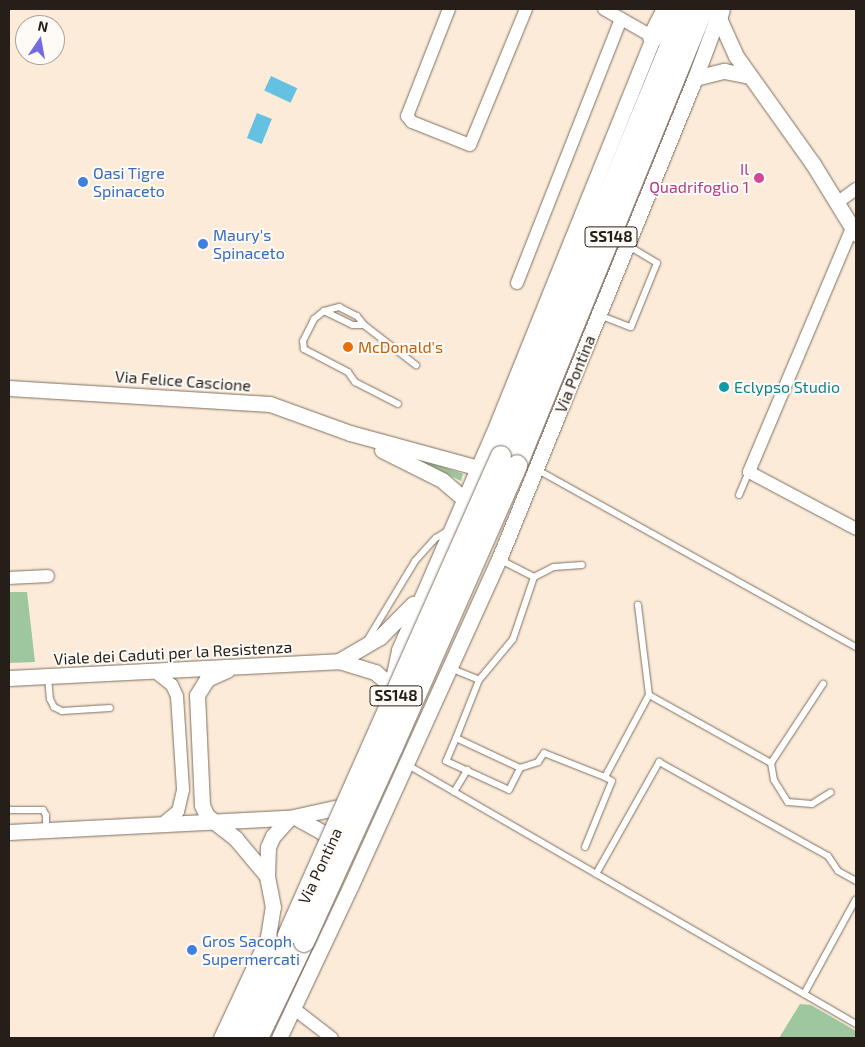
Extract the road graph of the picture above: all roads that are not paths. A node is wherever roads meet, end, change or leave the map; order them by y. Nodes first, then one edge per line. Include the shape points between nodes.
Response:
1 (449, 9) edge
2 (526, 9) edge
3 (604, 9) edge
4 (667, 9) edge
5 (685, 9) edge
6 (714, 11) edge
7 (621, 19) junction
8 (653, 37) junction
9 (750, 76) junction
10 (695, 78) junction
11 (856, 189) edge
12 (838, 202) junction
13 (854, 231) edge
14 (627, 245) junction
15 (517, 283) dead end
16 (599, 314) junction
17 (416, 365) dead end
18 (9, 388) edge
19 (398, 404) dead end
20 (350, 433) junction
21 (509, 460) junction
22 (479, 468) junction
23 (536, 469) junction
24 (749, 472) junction
25 (739, 495) dead end
26 (465, 500) junction
27 (454, 526) junction
28 (856, 528) edge
29 (499, 559) junction
30 (582, 565) dead end
31 (48, 576) dead end
32 (534, 577) junction
33 (9, 578) edge
34 (424, 592) junction
35 (638, 605) dead end
36 (856, 647) edge
37 (363, 648) junction
38 (339, 661) junction
39 (238, 666) junction
40 (450, 668) junction
41 (154, 671) junction
42 (48, 677) junction
43 (9, 678) edge
44 (479, 680) junction
45 (824, 684) dead end
46 (649, 695) junction
47 (401, 696) junction
48 (437, 698) junction
49 (110, 708) dead end
50 (422, 729) junction
51 (456, 738) junction
52 (771, 763) junction
53 (406, 764) junction
54 (520, 768) junction
55 (467, 770) junction
56 (605, 777) junction
57 (396, 787) junction
58 (454, 792) junction
59 (831, 792) dead end
60 (9, 810) edge
61 (292, 818) junction
62 (216, 824) junction
63 (161, 825) junction
64 (46, 830) junction
65 (9, 832) edge
66 (585, 847) dead end
67 (596, 874) junction
68 (267, 876) junction
69 (856, 881) edge
70 (351, 885) junction
71 (856, 899) edge
72 (296, 938) junction
73 (804, 994) junction
74 (293, 1008) junction
75 (856, 1024) edge
76 (221, 1038) edge
77 (239, 1038) edge
78 (258, 1038) edge
79 (279, 1038) edge
80 (332, 1038) edge

1 - 2 street via 407,116 412,122 470,145
3 - 7 street
4 - 8 highway
5 - 21 highway, Via Pontina / SS148
6 - 9 street via 732,49
6 - 10 street, Via Pontina
6 - 21 highway, Via Pontina / SS148
7 - 8 street
7 - 15 street
8 - 22 street
9 - 10 street via 724,71
9 - 12 street
10 - 14 street, Via Pontina
11 - 12 street
12 - 13 street
13 - 24 street
14 - 16 street, Via Pontina
14 - 16 lane via 657,263 631,328
16 - 23 street, Via Pontina
17 - 19 lane via 357,316 339,307 324,311 314,319 302,341 304,348 348,372 355,382
18 - 20 street, Via Felice Cascione via 270,404
20 - 22 street, Via Felice Cascione
20 - 26 street, Via Felice Cascione via 433,475
21 - 72 highway, Via Pontina / SS148, bridge via 413,658
22 - 26 street
23 - 29 street, Via Pontina
23 - 36 lane
24 - 25 lane
24 - 28 street
26 - 27 street
27 - 34 street
27 - 37 lane via 436,538 415,561
29 - 32 lane
29 - 40 street, Via Pontina
30 - 32 lane via 554,567
31 - 33 street
32 - 44 lane via 514,639
34 - 37 street via 392,627
34 - 47 street via 396,660 394,678
35 - 46 lane
37 - 38 street
38 - 39 street, Viale dei Caduti per la Resistenza
38 - 47 street via 375,672
39 - 41 street, Viale dei Caduti per la Resistenza
39 - 62 street, Via Pontina via 212,676 197,695 202,805
40 - 44 lane
40 - 48 street, Via Pontina
41 - 42 street, Viale dei Caduti per la Resistenza
41 - 63 street via 172,685 177,696 183,790 178,811
42 - 43 street, Viale dei Caduti per la Resistenza
42 - 49 lane via 54,707 62,711
44 - 51 lane
45 - 52 lane
46 - 52 lane
46 - 56 lane
47 - 48 street via 422,704
47 - 50 street via 418,716
48 - 50 street, Via Pontina
50 - 53 street, Via Pontina
51 - 54 lane
51 - 55 lane via 446,760
52 - 59 lane via 774,780 788,802 812,804
53 - 57 street, Via Pontina
53 - 58 lane
54 - 55 lane via 509,790
54 - 56 lane via 538,762 544,753
55 - 58 lane
56 - 66 lane via 612,781
57 - 61 street via 353,804
57 - 70 street, Via Pontina
58 - 67 lane
60 - 64 lane via 43,810
61 - 62 street
61 - 68 street, Via Pontina via 270,842
61 - 70 street via 322,832 340,848 350,864
62 - 63 street
62 - 68 street, Via Pontina via 242,845
63 - 64 street
64 - 65 street
67 - 69 lane via 659,762 828,856 838,870
67 - 73 lane
68 - 76 street, Via Pontina via 273,908 268,937
70 - 74 street, Via Pontina
71 - 73 lane
72 - 77 highway, Via Pontina / SS148
72 - 78 highway, Via Pontina / SS148
73 - 75 lane
74 - 79 street, Via Pontina
74 - 80 street

